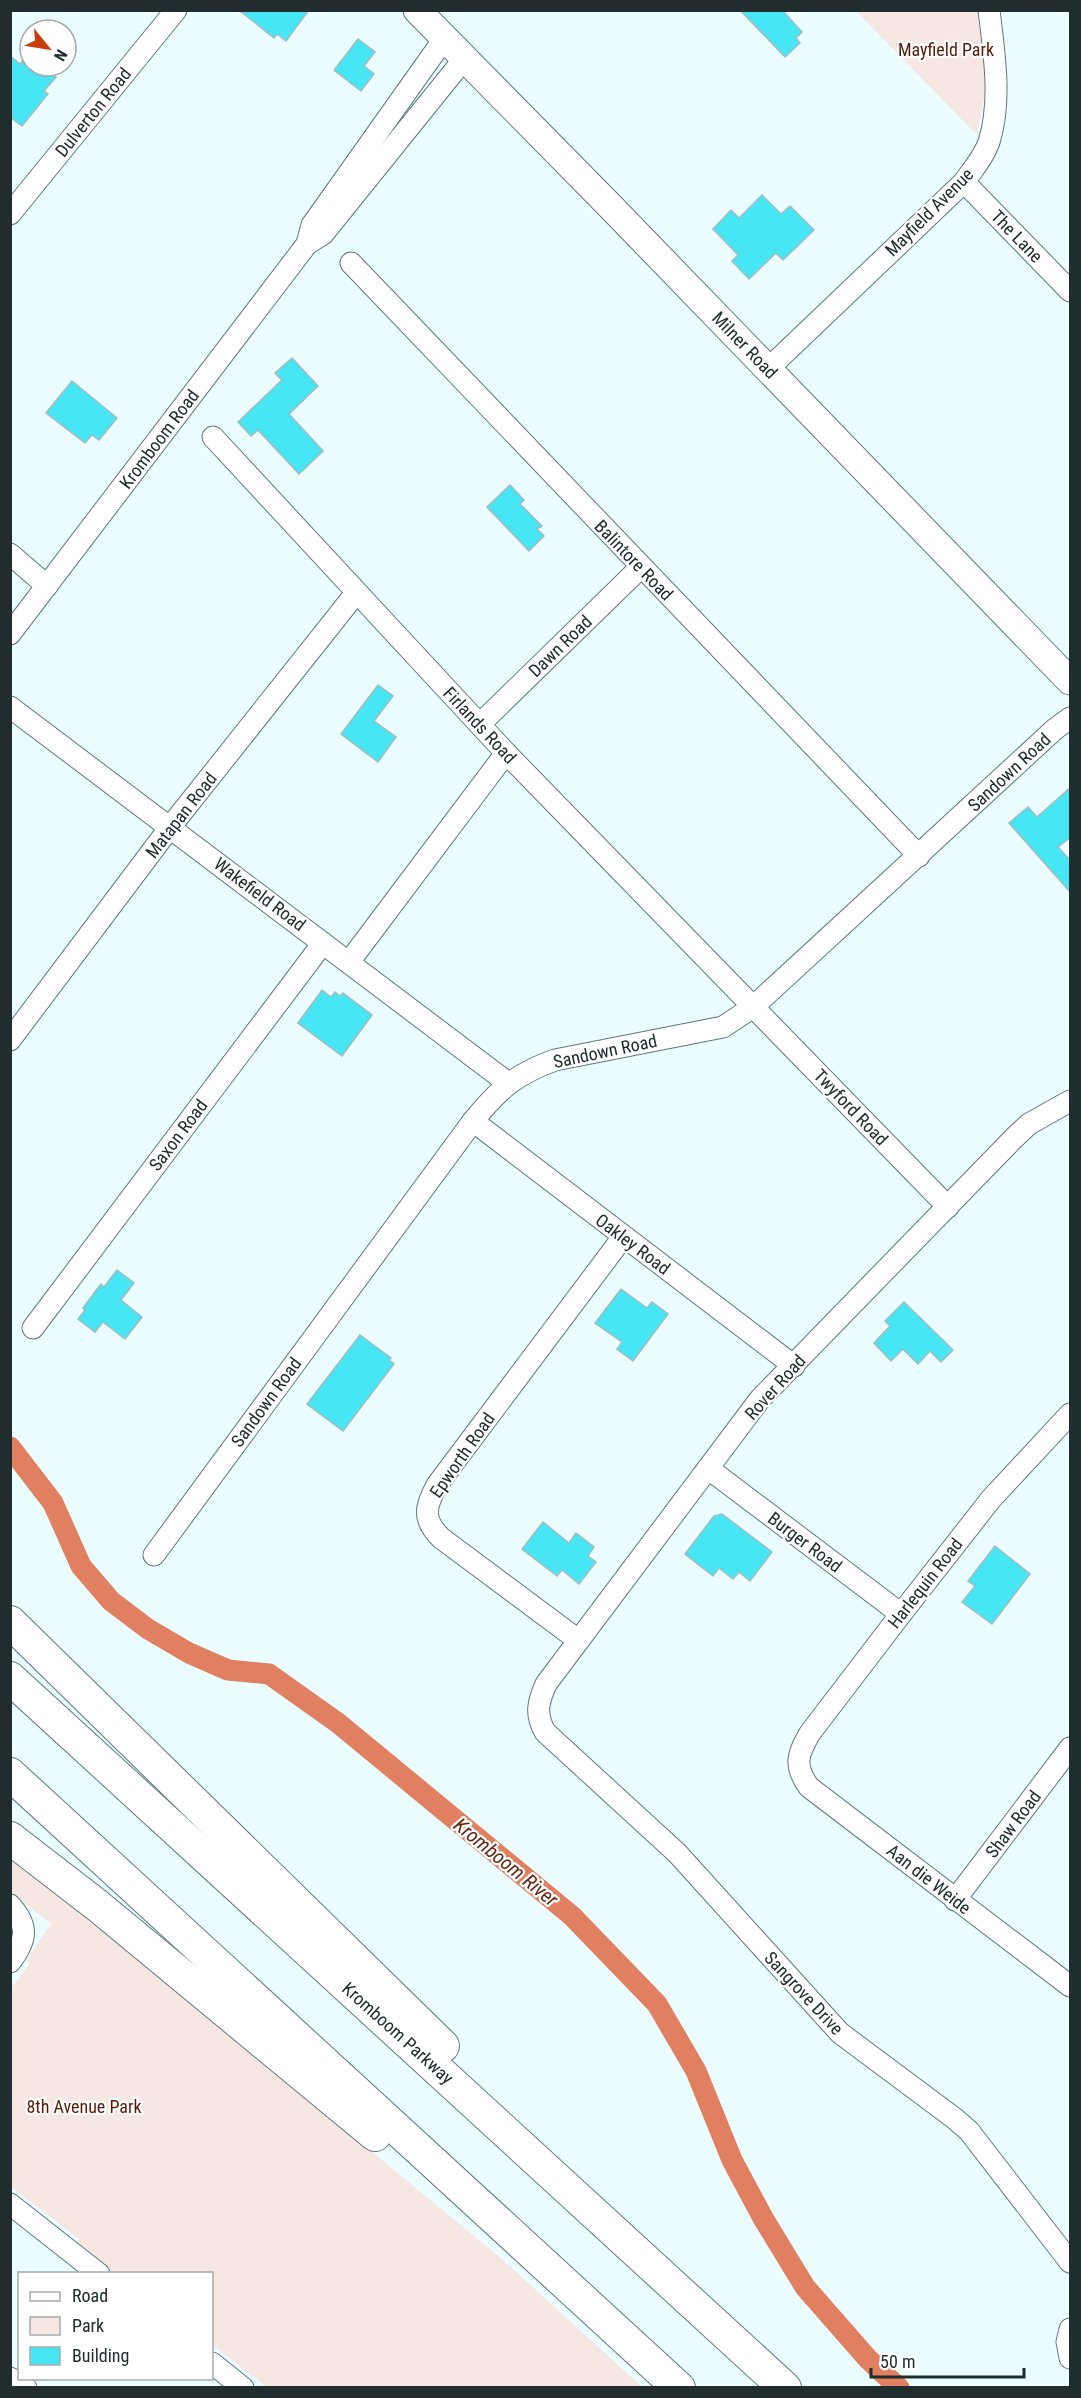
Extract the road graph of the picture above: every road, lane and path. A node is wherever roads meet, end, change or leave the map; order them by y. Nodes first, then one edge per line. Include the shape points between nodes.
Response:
1 (176, 10) edge
2 (417, 10) edge
3 (988, 10) edge
4 (444, 39) junction
5 (464, 59) junction
6 (964, 182) junction
7 (10, 214) edge
8 (307, 244) junction
9 (351, 263) dead end
10 (1071, 291) edge
11 (768, 369) junction
12 (213, 437) dead end
13 (10, 554) edge
14 (640, 567) junction
15 (47, 586) junction
16 (356, 593) junction
17 (10, 634) edge
18 (1071, 681) edge
19 (10, 706) edge
20 (1071, 718) edge
21 (480, 724) junction
22 (506, 753) junction
23 (171, 826) junction
24 (919, 856) junction
25 (323, 943) junction
26 (349, 962) junction
27 (753, 1007) junction
28 (10, 1040) edge
29 (508, 1083) junction
30 (1071, 1101) edge
31 (473, 1121) junction
32 (948, 1207) junction
33 (623, 1237) junction
34 (33, 1328) dead end
35 (794, 1366) junction
36 (1071, 1414) edge
37 (709, 1469) junction
38 (154, 1555) dead end
39 (901, 1614) junction
40 (10, 1622) edge
41 (578, 1640) junction
42 (10, 1678) edge
43 (538, 1720) joint
44 (1071, 1748) edge
45 (798, 1764) joint
46 (10, 1774) edge
47 (10, 1838) edge
48 (955, 1899) junction
49 (10, 1905) edge
50 (10, 1962) edge
51 (1071, 1986) edge
52 (583, 2203) junction
53 (10, 2204) edge
54 (1071, 2262) edge
55 (96, 2272) edge
56 (1071, 2329) edge
57 (1071, 2358) edge
58 (213, 2364) edge
59 (656, 2366) junction
60 (10, 2378) edge
61 (26, 2388) edge
62 (243, 2388) edge
63 (679, 2388) edge
64 (785, 2388) edge

1 - 7 street, Dulverton Road
2 - 4 main road, Milner Road
3 - 6 street, Mayfield Avenue via 996,80 992,128 982,157
4 - 5 main road, Milner Road
4 - 8 street, Kromboom Road via 312,225
5 - 8 street, Kromboom Road via 323,234
5 - 11 main road, Milner Road
6 - 10 street, The Lane
6 - 11 street, Mayfield Avenue
8 - 15 street, Kromboom Road
9 - 14 street, Balintore Road
11 - 18 main road, Milner Road
12 - 16 street, Firlands Road
13 - 15 street
14 - 21 street, Dawn Road
14 - 24 street, Balintore Road
15 - 17 street, Kromboom Road
16 - 21 street, Firlands Road
16 - 23 street, Matapan Road
19 - 23 street, Wakefield Road
20 - 24 street, Sandown Road
21 - 22 street, Firlands Road
22 - 26 street
22 - 27 street, Firlands Road
23 - 25 street, Wakefield Road
23 - 28 street, Matapan Road
24 - 27 street, Sandown Road
25 - 26 street, Wakefield Road
25 - 34 street, Saxon Road
26 - 29 street, Wakefield Road
27 - 29 street, Sandown Road via 723,1027 555,1060
27 - 32 street, Twyford Road
29 - 31 street, Sandown Road
30 - 32 street, Rover Road via 1029,1124
31 - 33 street, Oakley Road
31 - 38 street, Sandown Road
32 - 35 street, Rover Road
33 - 35 street, Oakley Road
33 - 41 street, Epworth Road via 437,1485 427,1514 430,1527 441,1538
35 - 37 street, Rover Road via 760,1399
36 - 39 street, Harlequin Road via 992,1499
37 - 39 street, Burger Road
37 - 41 street, Rover Road
39 - 45 street, Harlequin Road via 810,1733 800,1750
40 - 52 highway via 564,2164 576,2180
41 - 43 street, Rover Road via 546,1684 537,1708
42 - 52 highway, Kromboom Parkway
43 - 54 street, Sangrove Drive via 555,1743 677,1853 827,2020 969,2131
44 - 48 street, Shaw Road
45 - 48 street, Aan die Weide via 809,1787
46 - 59 highway
47 - 59 highway via 98,1906
48 - 51 street, Aan die Weide
49 - 50 street via 21,1918 24,1935
52 - 64 highway, Kromboom Parkway
53 - 55 street
56 - 57 street via 1067,2342
58 - 62 street
59 - 63 highway
60 - 61 street

